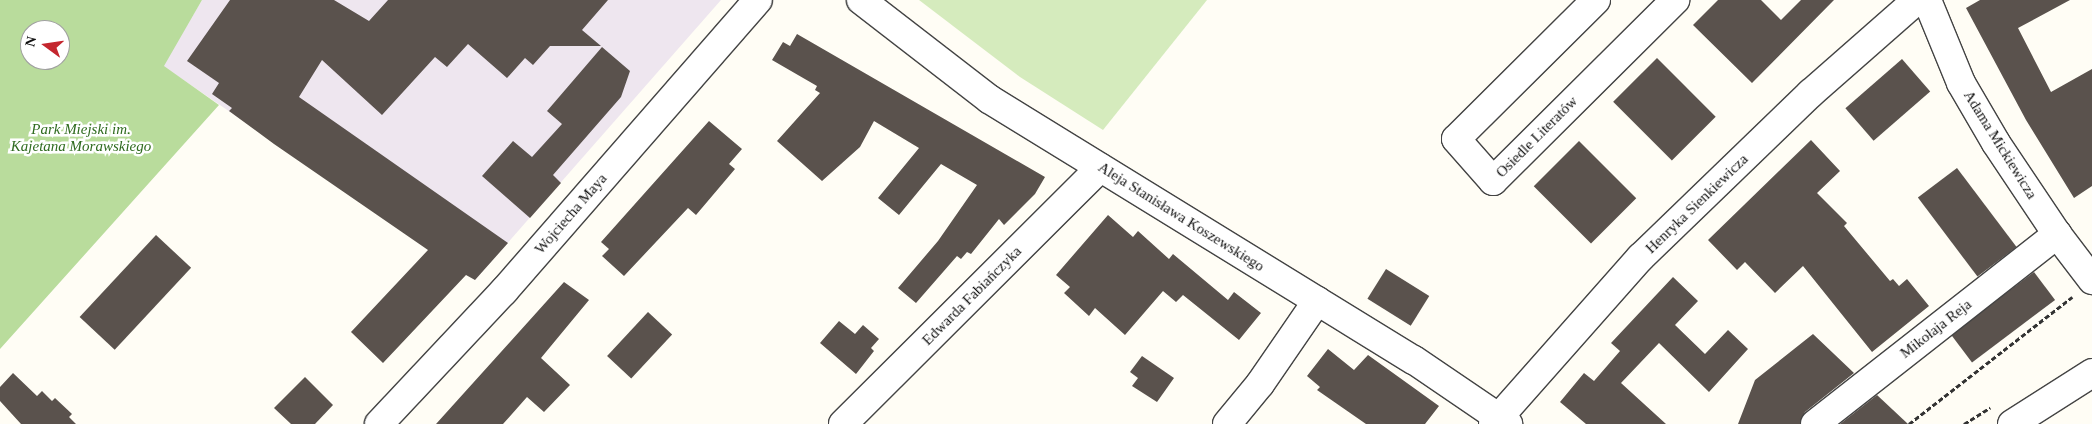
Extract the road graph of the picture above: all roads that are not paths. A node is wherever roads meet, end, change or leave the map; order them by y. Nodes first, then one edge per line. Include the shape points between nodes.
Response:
1 (758, 0) edge
2 (861, 0) edge
3 (1596, 0) edge
4 (1675, 0) edge
5 (1917, 0) edge
6 (1927, 0) edge
7 (1100, 168) junction
8 (2057, 234) junction
9 (2084, 287) edge
10 (1317, 301) junction
11 (2092, 373) edge
12 (1500, 422) edge
13 (379, 424) edge
14 (843, 424) edge
15 (1227, 424) edge
16 (1815, 424) edge
17 (2012, 424) edge

1 - 13 street, Wojciecha Maya via 504,291
2 - 7 street, Aleja Stanisława Koszewskiego via 990,99
3 - 4 street, Osiedle Literatów via 1456,139 1493,181
5 - 12 street, Henryka Sienkiewicza via 1811,93 1642,258
6 - 8 street, Adama Mickiewicza via 1961,83 1996,143
7 - 10 street, Aleja Stanisława Koszewskiego
7 - 14 street, Edwarda Fabiańczyka
8 - 9 street, Adama Mickiewicza
8 - 16 street, Mikołaja Reja
10 - 12 street, Aleja Stanisława Koszewskiego
10 - 15 street via 1260,384
11 - 17 street

